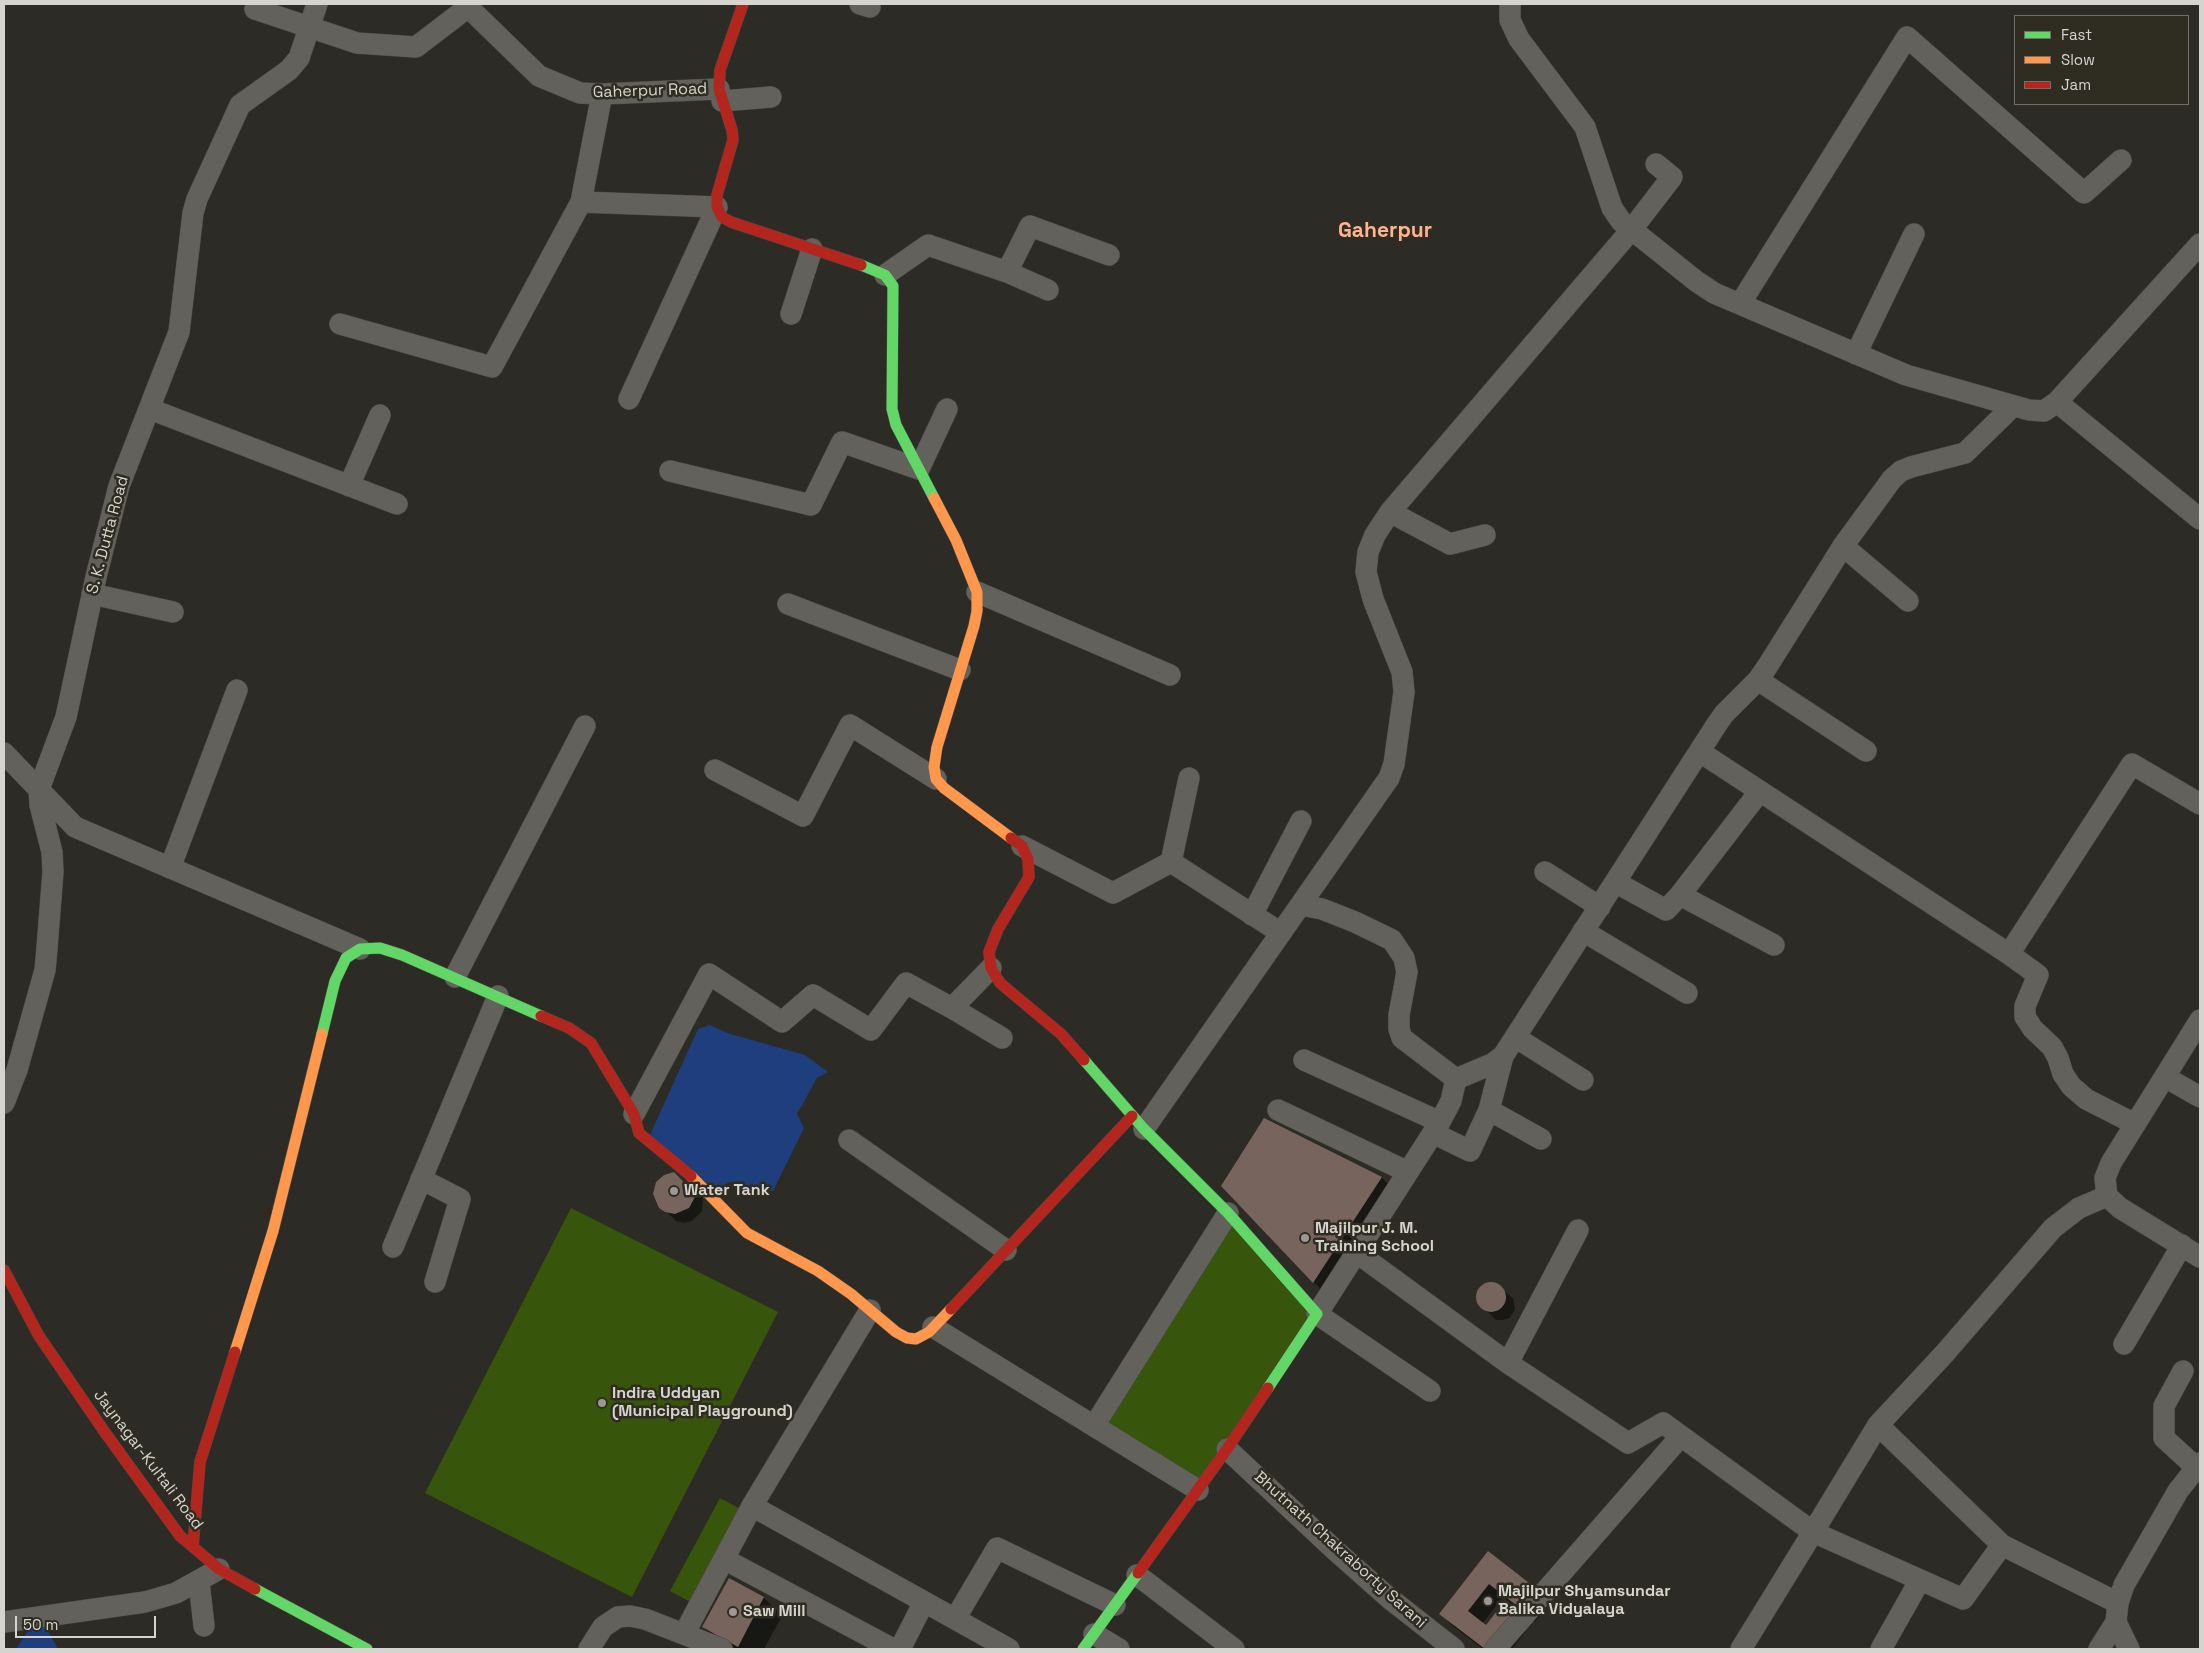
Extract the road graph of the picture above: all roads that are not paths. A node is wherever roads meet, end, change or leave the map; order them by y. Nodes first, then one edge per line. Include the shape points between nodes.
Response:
1 (317, 4) edge
2 (742, 4) edge
3 (1510, 4) edge
4 (466, 6) edge
5 (255, 9) dead end
6 (310, 27) junction
7 (602, 94) junction
8 (720, 95) junction
9 (771, 97) dead end
10 (2121, 160) dead end
11 (1656, 164) dead end
12 (581, 202) junction
13 (717, 207) junction
14 (1632, 229) junction
15 (1914, 234) dead end
16 (2200, 244) edge
17 (812, 249) junction
18 (1109, 255) dead end
19 (1007, 272) junction
20 (885, 275) junction
21 (1048, 290) dead end
22 (1740, 304) junction
23 (791, 314) dead end
24 (340, 324) dead end
25 (1856, 354) junction
26 (629, 399) dead end
27 (2056, 402) junction
28 (2013, 406) junction
29 (150, 409) junction
30 (947, 409) dead end
31 (380, 415) dead end
32 (919, 469) junction
33 (670, 471) dead end
34 (349, 486) junction
35 (397, 504) dead end
36 (1390, 512) junction
37 (2200, 519) edge
38 (1485, 535) dead end
39 (1843, 546) junction
40 (977, 592) junction
41 (92, 594) junction
42 (1908, 602) dead end
43 (788, 604) dead end
44 (173, 612) dead end
45 (960, 670) junction
46 (1170, 675) dead end
47 (1758, 680) junction
48 (236, 690) dead end
49 (585, 726) dead end
50 (1866, 751) dead end
51 (1700, 752) junction
52 (4, 753) edge
53 (715, 770) dead end
54 (1189, 778) dead end
55 (936, 779) junction
56 (39, 789) junction
57 (1760, 791) junction
58 (2200, 804) edge
59 (1301, 821) dead end
60 (1022, 846) junction
61 (1171, 862) junction
62 (170, 868) junction
63 (1545, 872) dead end
64 (1615, 882) junction
65 (1680, 895) junction
66 (1301, 905) junction
67 (1600, 906) junction
68 (1252, 915) junction
69 (1583, 932) junction
70 (1281, 933) junction
71 (1774, 945) dead end
72 (360, 949) junction
73 (2009, 954) junction
74 (991, 968) junction
75 (455, 977) junction
76 (1687, 993) dead end
77 (498, 996) junction
78 (952, 1008) junction
79 (2200, 1020) edge
80 (1515, 1037) junction
81 (1002, 1038) dead end
82 (1503, 1056) junction
83 (1304, 1060) dead end
84 (2165, 1077) junction
85 (1456, 1079) junction
86 (1583, 1080) dead end
87 (2200, 1097) edge
88 (4, 1104) edge
89 (1278, 1110) dead end
90 (1489, 1110) junction
91 (634, 1114) junction
92 (1138, 1123) junction
93 (2135, 1124) junction
94 (1437, 1128) junction
95 (1541, 1139) dead end
96 (849, 1140) dead end
97 (1408, 1172) junction
98 (421, 1179) junction
99 (2107, 1196) junction
100 (1228, 1214) junction
101 (1578, 1230) dead end
102 (2182, 1245) junction
103 (393, 1247) dead end
104 (1006, 1250) junction
105 (1356, 1252) junction
106 (2200, 1257) edge
107 (4, 1270) edge
108 (435, 1282) dead end
109 (870, 1310) junction
110 (1317, 1314) junction
111 (933, 1327) junction
112 (2124, 1344) dead end
113 (1508, 1363) junction
114 (2183, 1371) dead end
115 (1430, 1391) dead end
116 (1878, 1425) junction
117 (1094, 1426) junction
118 (1681, 1436) junction
119 (1227, 1449) junction
120 (2199, 1467) edge
121 (1198, 1490) junction
122 (752, 1506) junction
123 (1812, 1532) junction
124 (2002, 1545) junction
125 (193, 1546) junction
126 (724, 1559) junction
127 (219, 1569) junction
128 (1137, 1575) junction
129 (1920, 1580) junction
130 (199, 1582) junction
131 (924, 1602) junction
132 (1115, 1605) junction
133 (2117, 1613) junction
134 (955, 1619) junction
135 (4, 1622) edge
136 (204, 1626) dead end
137 (684, 1634) junction
138 (1089, 1642) edge
139 (367, 1649) edge
140 (589, 1649) edge
141 (722, 1649) edge
142 (893, 1649) edge
143 (900, 1649) edge
144 (1009, 1649) edge
145 (1119, 1649) edge
146 (1234, 1649) edge
147 (1454, 1649) edge
148 (1495, 1649) edge
149 (1741, 1649) edge
150 (1881, 1649) edge
151 (2099, 1649) edge
152 (2129, 1649) edge

1 - 6 street, S. K. Dutta Road
2 - 8 street via 720,70
3 - 14 street via 1510,20 1519,39 1585,127 1612,208
4 - 6 street via 416,47 357,43
4 - 7 street, Gaherpur Road via 539,76 580,93
5 - 6 street
6 - 29 street, S. K. Dutta Road via 299,58 289,70 240,105 197,199 179,332
7 - 8 street, Gaherpur Road
7 - 12 street
8 - 9 street, Gaherpur Road
8 - 13 street via 733,140 717,195
10 - 22 street via 2084,193 1906,37
11 - 14 street via 1672,178
12 - 13 street
12 - 24 street via 492,367
13 - 17 street via 722,217 731,222
13 - 26 street
14 - 22 street via 1696,281
14 - 36 street
15 - 25 street
16 - 27 street
17 - 20 street
17 - 23 street
18 - 19 street via 1030,226
19 - 20 street via 928,245
19 - 21 street
20 - 32 street via 893,286 894,299 892,409 896,425
22 - 25 street
25 - 28 street via 1906,375
27 - 28 street via 2044,411
27 - 37 street
28 - 39 street via 1965,453 1901,471
29 - 34 street
29 - 41 street, S. K. Dutta Road via 119,486
30 - 32 street
31 - 34 street
32 - 33 street via 842,442 811,505
32 - 40 street via 956,540
34 - 35 street
36 - 38 street via 1450,544
36 - 66 street via 1374,535 1366,572 1402,672 1404,692 1394,764 1389,778
39 - 42 street
39 - 47 street
40 - 45 street via 974,626
40 - 46 street
41 - 44 street
41 - 56 street, S. K. Dutta Road via 66,717
43 - 45 street
45 - 55 street via 937,747
47 - 50 street
47 - 51 street via 1724,714
48 - 62 street
49 - 75 street
51 - 57 street
51 - 64 street
52 - 56 street
53 - 55 street via 803,816 850,725
54 - 61 street
55 - 60 street
56 - 62 street via 75,827
56 - 88 street, S. K. Dutta Road via 52,852 48,948 45,970 17,1070
57 - 65 street
57 - 73 street
58 - 73 street via 2132,764
59 - 68 street
60 - 61 street via 1114,893
60 - 74 street via 1028,859 1029,877 998,929 989,952
61 - 68 street
62 - 72 street
63 - 67 street
64 - 65 street via 1666,910
64 - 67 street
65 - 71 street
66 - 70 street
66 - 85 street via 1322,909 1392,940 1404,958 1407,972 1399,1015 1402,1038
67 - 69 street
68 - 70 street
69 - 76 street
69 - 80 street
70 - 92 street
72 - 75 street via 380,948 395,952
72 - 125 street via 346,958 335,981 273,1231 200,1462
73 - 93 street via 2038,975 2025,1006 2025,1017 2052,1047 2071,1086 2086,1099
74 - 78 street
74 - 92 street via 1000,982 1061,1034
75 - 77 street
77 - 91 street via 569,1028 591,1043
77 - 98 street
78 - 81 street
78 - 91 street via 906,983 871,1030 813,995 782,1022 709,974
79 - 84 street
80 - 82 street
80 - 86 street
82 - 85 street
82 - 90 street
83 - 94 street
84 - 87 street
84 - 93 street
85 - 94 street via 1451,1101
89 - 97 street
90 - 94 street via 1470,1151
90 - 95 street
91 - 109 street via 640,1133 690,1175 747,1233 818,1271
92 - 100 street
92 - 104 street
93 - 99 street via 2105,1178
94 - 97 street
96 - 104 street
97 - 105 street
98 - 103 street
98 - 108 street via 460,1199
99 - 102 street via 2120,1208
99 - 116 street via 2079,1208 2053,1228
100 - 110 street
100 - 117 street
101 - 113 street
102 - 106 street
102 - 112 street
104 - 111 street
105 - 110 street
105 - 113 street
107 - 125 street, Jaynagar-Kultali Road via 39,1336 104,1431 180,1536
109 - 111 street via 907,1338 916,1339
109 - 122 street
110 - 115 street
110 - 119 street
111 - 117 street
113 - 118 street via 1628,1443 1663,1423
114 - 120 street via 2164,1406 2164,1438
116 - 123 street
116 - 124 street
117 - 121 street
118 - 123 street
118 - 148 street
119 - 121 street
119 - 147 street, Bhutnath Chakraborty Sarani via 1389,1598
120 - 133 street via 2178,1491 2124,1585
121 - 128 street
122 - 126 street
122 - 131 street
123 - 129 street
123 - 149 street
124 - 129 street via 1963,1599
124 - 133 street
125 - 127 street, Jaynagar-Kultali Road
126 - 137 street
126 - 142 street
127 - 130 street
127 - 139 street, Jaynagar-Kultali Road
128 - 132 street
128 - 146 street
129 - 150 street
130 - 135 street via 145,1602
130 - 136 street
131 - 134 street
131 - 143 street
132 - 134 street via 997,1548
132 - 138 street
133 - 151 street
133 - 152 street
134 - 144 street
137 - 140 street via 645,1618 618,1617 603,1627
137 - 141 street
138 - 145 street

